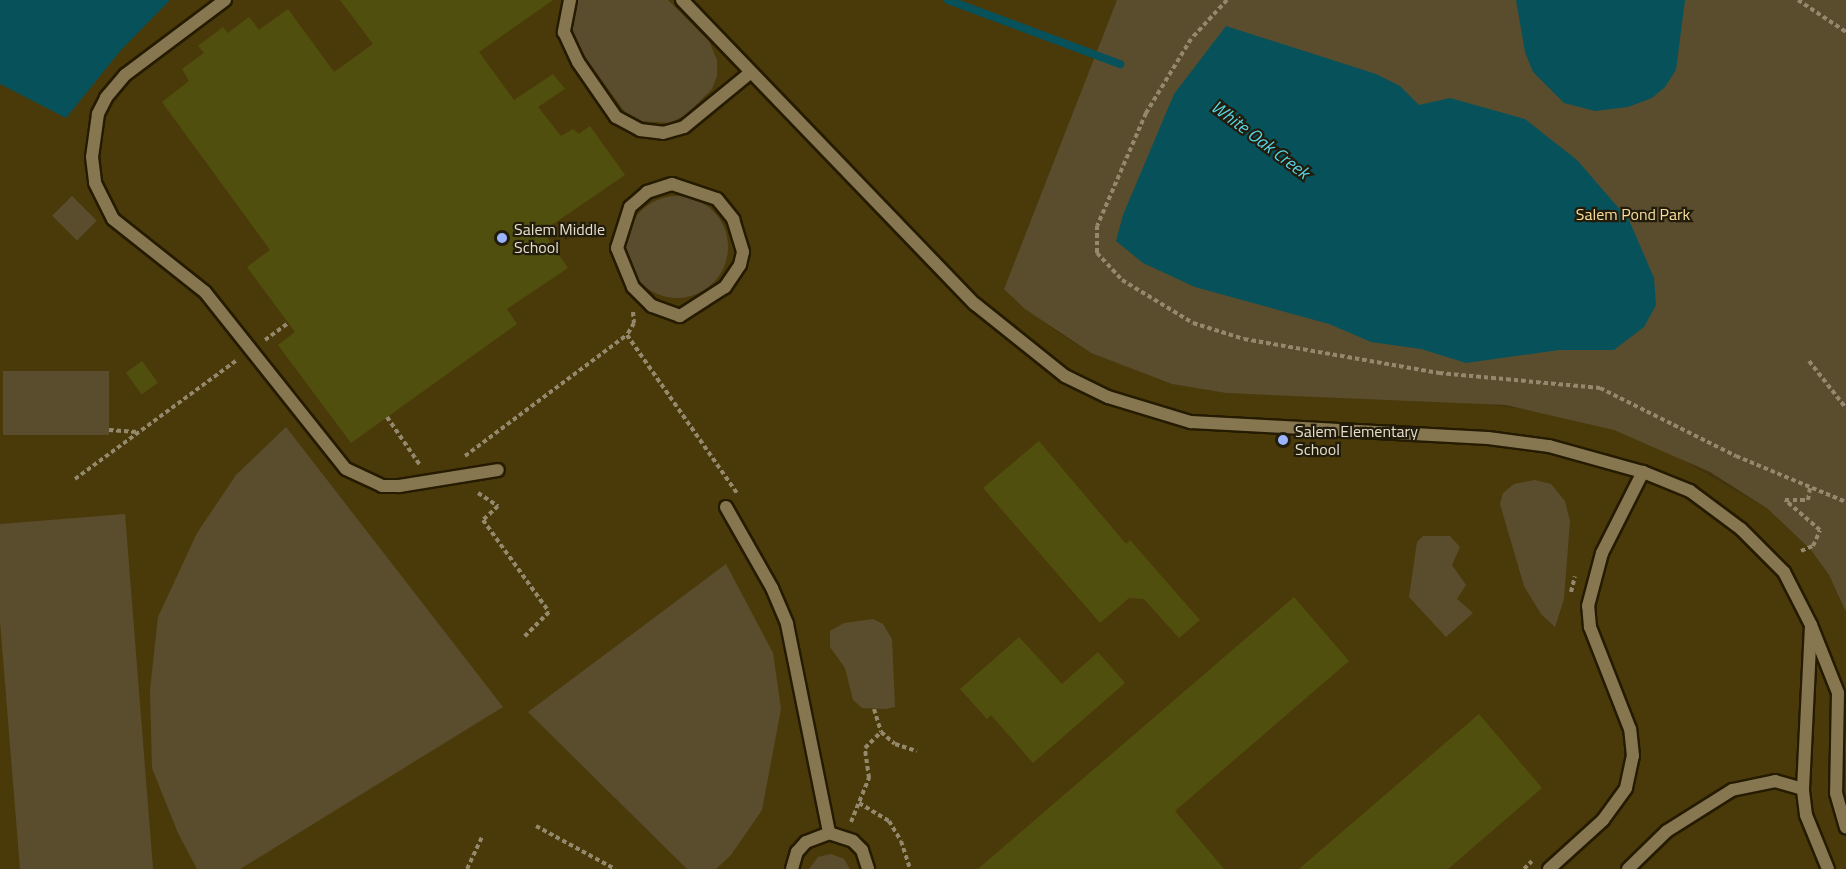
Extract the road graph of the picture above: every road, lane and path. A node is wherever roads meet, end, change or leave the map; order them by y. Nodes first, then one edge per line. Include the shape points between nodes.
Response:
1 (225, 0) edge
2 (570, 0) edge
3 (682, 0) edge
4 (1227, 0) edge
5 (1798, 0) edge
6 (1846, 32) edge
7 (750, 73) junction
8 (633, 309) dead end
9 (680, 316) joint
10 (288, 323) dead end
11 (627, 335) junction
12 (252, 349) junction
13 (1809, 361) dead end
14 (1846, 408) edge
15 (387, 417) dead end
16 (109, 430) dead end
17 (138, 432) junction
18 (456, 463) dead end
19 (498, 470) dead end
20 (1643, 472) junction
21 (75, 479) dead end
22 (432, 482) junction
23 (1810, 488) junction
24 (470, 493) dead end
25 (741, 497) dead end
26 (1846, 502) edge
27 (726, 507) dead end
28 (1801, 550) dead end
29 (1578, 568) dead end
30 (1571, 603) dead end
31 (1811, 625) junction
32 (524, 637) dead end
33 (874, 709) dead end
34 (881, 732) junction
35 (917, 751) dead end
36 (1803, 789) junction
37 (859, 802) junction
38 (536, 826) dead end
39 (1846, 828) edge
40 (829, 833) junction
41 (845, 836) junction
42 (482, 837) dead end
43 (1541, 853) dead end
44 (467, 869) edge
45 (615, 869) edge
46 (792, 869) edge
47 (868, 869) edge
48 (910, 869) edge
49 (1524, 869) edge
50 (1549, 869) edge
51 (1628, 869) edge
52 (1828, 869) edge

1 - 12 lane via 124,75 98,114 92,157 94,183 113,219 205,292
2 - 7 lane via 564,32 578,62 616,117 640,130 663,133 684,127
3 - 7 lane
4 - 23 path via 1191,39 1146,113 1097,226 1097,253 1122,280 1193,323 1244,339 1439,374 1600,388
5 - 6 path
7 - 20 lane via 975,304 1065,376 1108,397 1191,422 1488,438 1549,446
8 - 11 path via 634,323
9 - 9 lane via 652,306 633,287 617,248 630,207 647,192 672,184 717,199 733,219 743,252 740,265 725,287
10 - 12 path
11 - 18 path
11 - 25 path
12 - 17 path
12 - 22 lane via 346,469 382,486
13 - 14 path
15 - 22 path
16 - 17 path
17 - 21 path
19 - 22 lane
20 - 31 lane via 1690,491 1741,529 1784,572
20 - 50 lane via 1602,553 1588,606 1590,627 1630,729 1633,756 1626,788 1603,820
23 - 26 path
23 - 28 path via 1808,500 1785,500 1820,530 1814,546
24 - 32 path via 493,499 498,506 483,520 549,612
27 - 40 lane via 772,588 787,624
29 - 30 path via 1571,586
31 - 36 lane
31 - 39 lane via 1838,693 1836,793
33 - 34 path
34 - 35 path via 895,744
34 - 37 path via 865,748 869,778
36 - 51 lane via 1776,781 1732,790 1667,831
36 - 52 lane via 1806,815
37 - 41 path
37 - 48 path via 889,821 902,841
38 - 45 path
40 - 41 lane
40 - 46 lane via 806,842 797,852
41 - 47 lane via 862,850
42 - 44 path
43 - 49 path

